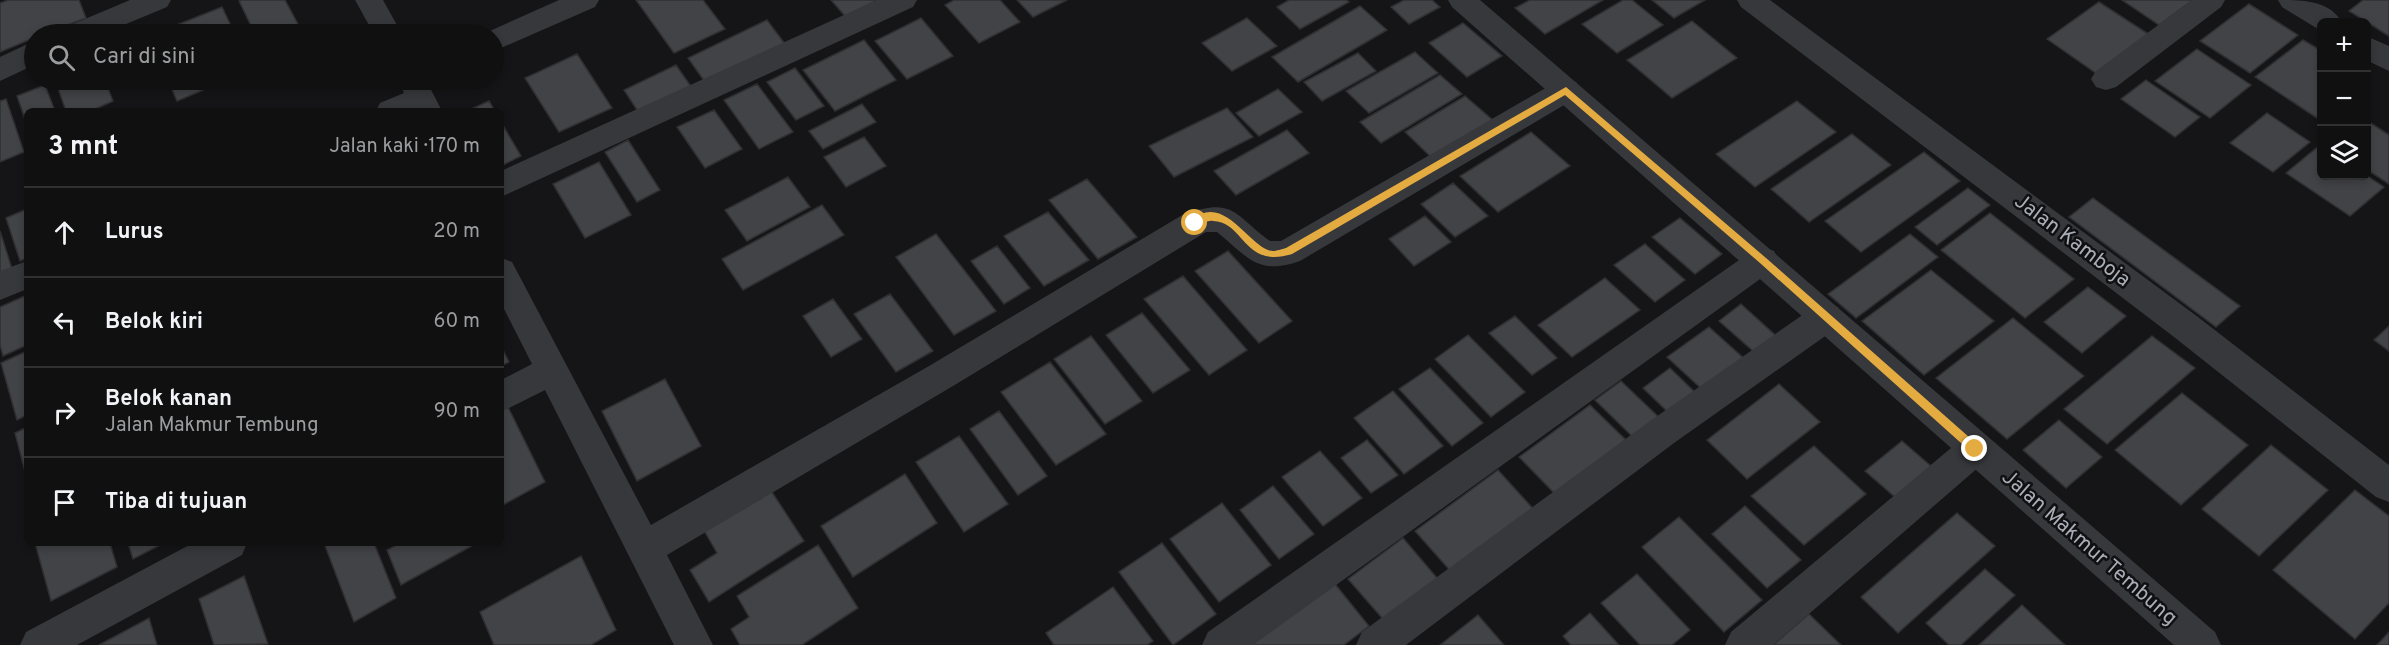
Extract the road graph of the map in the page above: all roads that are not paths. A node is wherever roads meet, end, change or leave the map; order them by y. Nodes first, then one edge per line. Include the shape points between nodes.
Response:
1 (157, 0) edge
2 (369, 0) edge
3 (585, 0) edge
4 (903, 0) edge
5 (1462, 0) edge
6 (1750, 0) edge
7 (2211, 0) edge
8 (2292, 0) edge
9 (2321, 18) edge
10 (100, 24) edge
11 (382, 24) edge
12 (504, 36) edge
13 (2371, 49) edge
14 (24, 57) edge
15 (2389, 60) edge
16 (0, 70) edge
17 (2106, 79) dead end
18 (1566, 90) junction
19 (420, 96) edge
20 (397, 108) edge
21 (504, 184) edge
22 (1763, 260) junction
23 (24, 275) edge
24 (504, 277) edge
25 (0, 286) edge
26 (1826, 317) junction
27 (551, 370) junction
28 (504, 395) edge
29 (1975, 449) junction
30 (2389, 486) edge
31 (224, 546) edge
32 (646, 548) junction
33 (39, 645) edge
34 (694, 645) edge
35 (1221, 645) edge
36 (1375, 645) edge
37 (1744, 645) edge
38 (2202, 645) edge

1 - 10 street
2 - 11 street
3 - 12 street
4 - 21 street
5 - 18 street, Jalan Makmur Tembung
6 - 30 street, Jalan Kamboja via 2186,327
7 - 17 street
8 - 9 street
13 - 15 street
14 - 16 street
18 - 22 street, Jalan Makmur Tembung
18 - 32 street via 1288,252 1272,255 1260,250 1229,222 1209,216
19 - 20 street
22 - 26 street, Jalan Makmur Tembung
22 - 35 street
23 - 25 street
24 - 27 street
26 - 29 street, Jalan Makmur Tembung
26 - 36 street via 1662,432
27 - 28 street
27 - 32 street
29 - 37 street
29 - 38 street, Jalan Makmur Tembung
31 - 33 street
32 - 34 street

